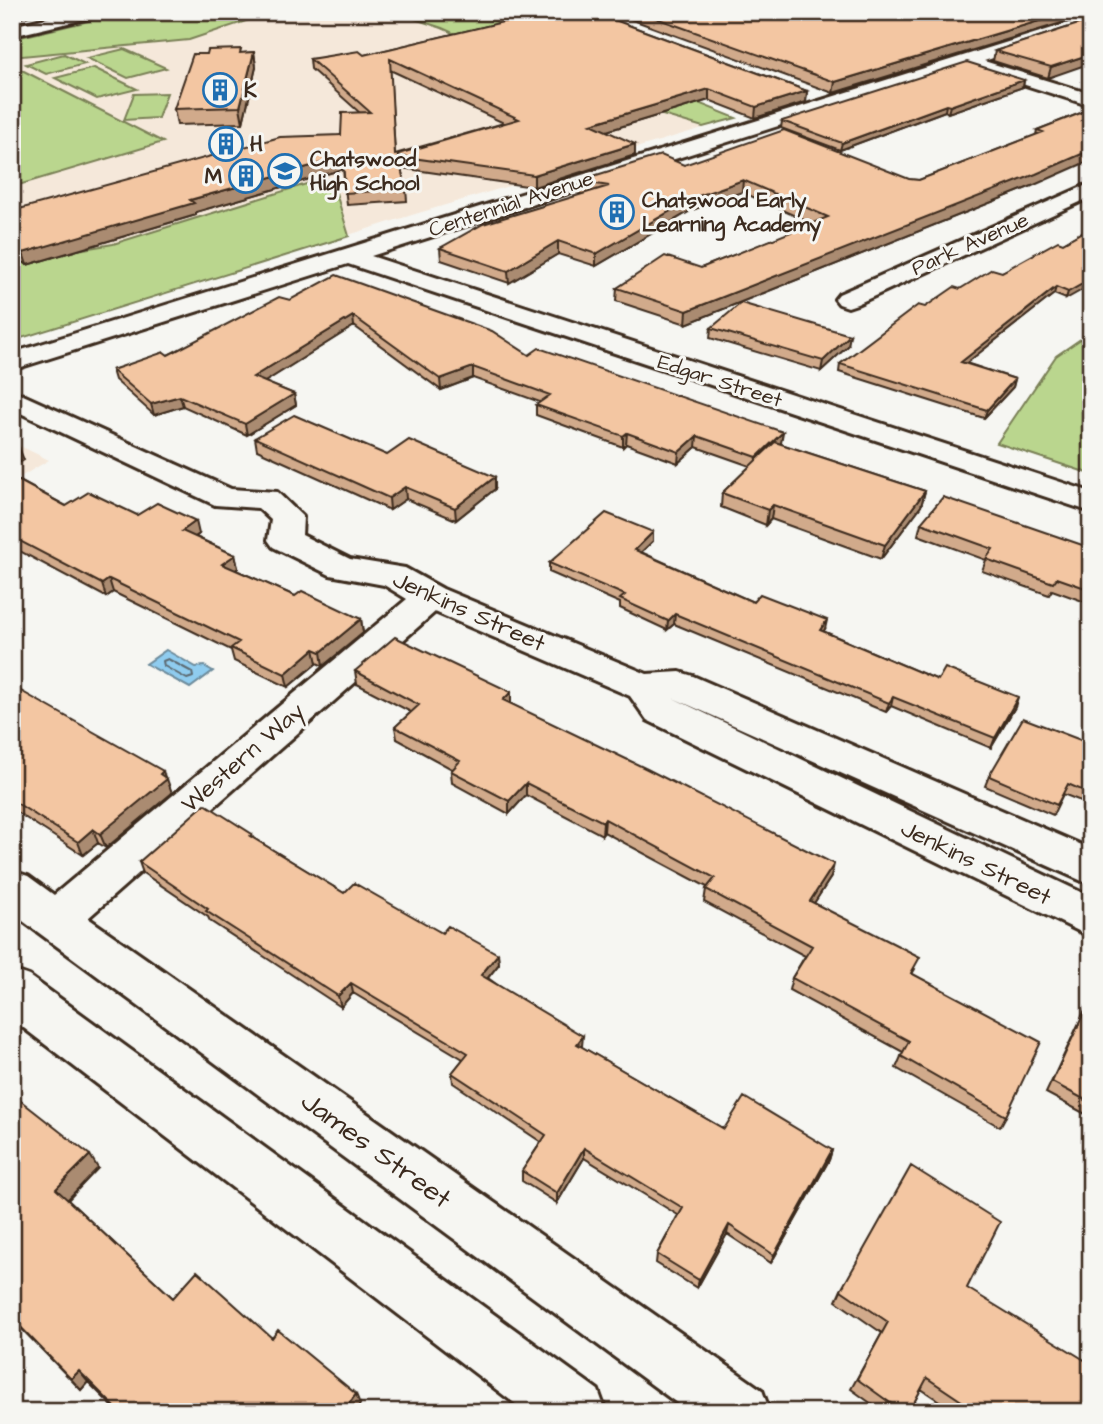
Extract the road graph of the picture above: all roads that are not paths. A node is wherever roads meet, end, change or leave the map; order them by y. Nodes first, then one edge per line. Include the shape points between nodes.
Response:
1 (96, 12) edge
2 (1057, 12) edge
3 (58, 16) edge
4 (1089, 22) edge
5 (12, 31) edge
6 (967, 61) junction
7 (800, 91) edge
8 (1091, 100) edge
9 (833, 103) junction
10 (1091, 189) edge
11 (350, 256) junction
12 (848, 299) dead end
13 (12, 362) edge
14 (12, 398) edge
15 (1091, 503) edge
16 (431, 597) junction
17 (643, 687) junction
18 (1091, 868) edge
19 (12, 889) edge
20 (1091, 918) edge
21 (55, 920) junction
22 (12, 991) edge
23 (576, 1412) edge
24 (740, 1412) edge

1 - 3 street
2 - 4 street
3 - 5 street
4 - 6 street, Centennial Avenue
6 - 8 street
6 - 9 street, Centennial Avenue
7 - 9 street
9 - 11 street, Centennial Avenue
10 - 12 street, Park Avenue
11 - 13 street, Centennial Avenue
11 - 15 street, Edgar Street
14 - 16 street, Jenkins Street via 226,498 266,499 287,517 285,540 342,568 393,576
16 - 17 street, Jenkins Street
16 - 21 street, Western Way
17 - 18 street, Jenkins Street via 680,685
17 - 20 street, Jenkins Street via 661,710
19 - 21 street, James Street
21 - 24 street, James Street
22 - 23 street

